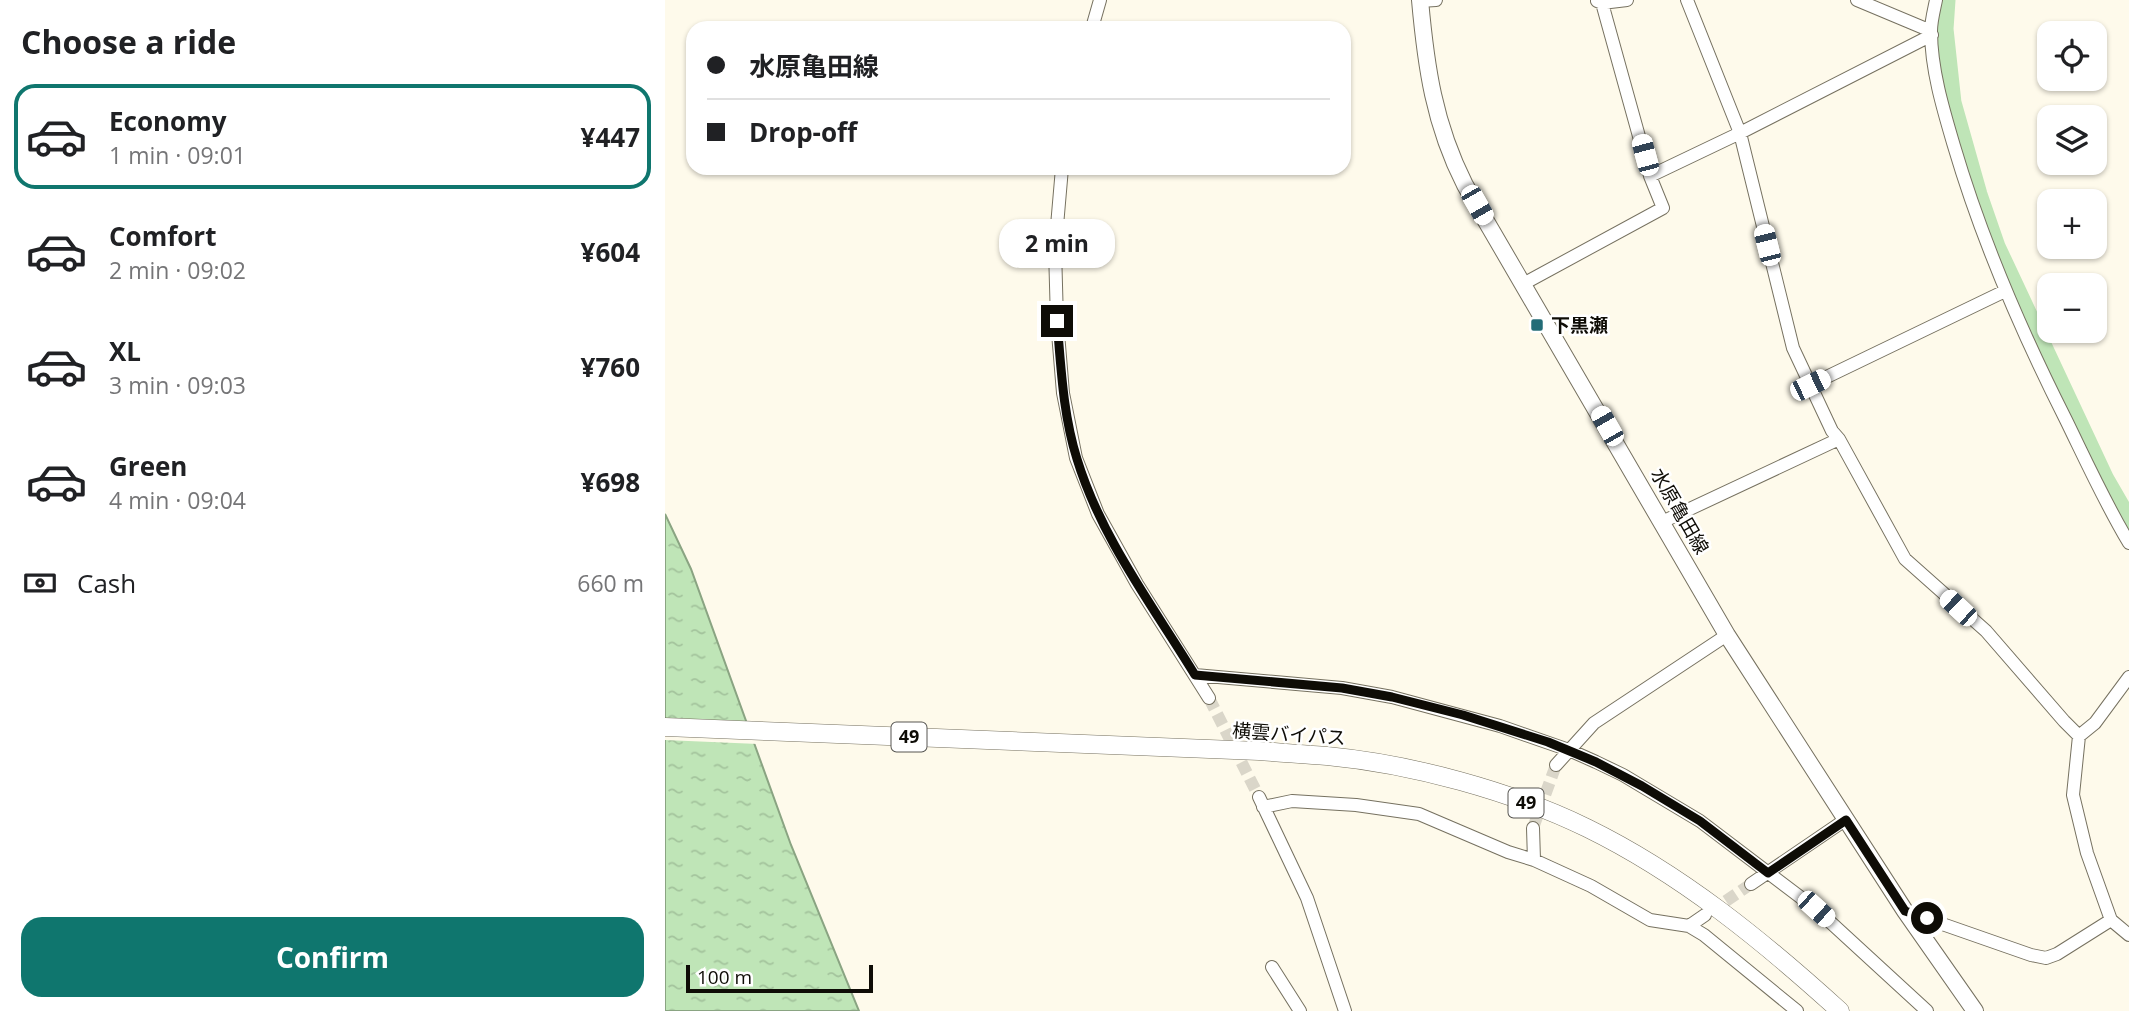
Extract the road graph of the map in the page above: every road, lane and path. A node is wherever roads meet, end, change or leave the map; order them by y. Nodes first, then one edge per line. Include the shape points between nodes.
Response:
1 (1100, 0) edge
2 (1425, 0) edge
3 (1627, 0) edge
4 (1687, 0) edge
5 (1857, 0) edge
6 (1936, 0) edge
7 (1598, 2) edge
8 (1094, 21) edge
9 (1931, 33) junction
10 (1740, 133) junction
11 (1061, 175) edge
12 (1650, 176) junction
13 (1524, 284) junction
14 (2005, 291) junction
15 (1810, 385) junction
16 (1839, 439) junction
17 (1662, 522) junction
18 (2129, 542) edge
19 (1727, 635) junction
20 (1195, 675) junction
21 (2129, 677) edge
22 (1209, 698) tunnel mouth
23 (665, 727) edge
24 (2079, 736) junction
25 (1569, 750) junction
26 (1556, 765) tunnel mouth
27 (1846, 820) junction
28 (1533, 828) tunnel mouth
29 (1534, 860) junction
30 (1768, 873) junction
31 (1751, 884) tunnel mouth
32 (1905, 911) junction
33 (1705, 915) tunnel mouth
34 (2111, 920) junction
35 (1689, 926) junction
36 (2129, 935) edge
37 (1272, 967) dead end
38 (1968, 1009) edge
39 (1300, 1011) edge
40 (1345, 1011) edge
41 (1797, 1011) edge
42 (1840, 1011) edge
43 (1927, 1011) edge

1 - 8 street
2 - 13 main road, 水原亀田線 via 1426,62 1443,135 1465,185
3 - 7 street
4 - 10 street
5 - 9 street
6 - 9 street
7 - 12 street
9 - 10 street
9 - 14 street via 1945,114 1975,214
10 - 12 street
10 - 15 street via 1793,348
11 - 20 street via 1055,249 1057,321 1063,393 1076,458 1098,514
12 - 13 street via 1663,208
13 - 17 main road, 水原亀田線
14 - 15 street
14 - 18 street
15 - 16 street
16 - 17 street
16 - 24 street via 1905,559 1986,631
17 - 19 main road, 水原亀田線
19 - 25 street via 1594,723
19 - 27 main road, 水原亀田線
20 - 22 street
20 - 25 street via 1392,697
21 - 24 street via 2095,723
23 - 42 highway, 横雲バイパス / 49 via 1330,756 1458,782 1529,804 1637,855 1727,915
24 - 34 street via 2073,795
25 - 26 street
25 - 30 street via 1623,775 1700,821
27 - 30 street
27 - 32 main road, 水原亀田線
28 - 29 street
29 - 35 street via 1650,920
29 - 40 street via 1419,814 1356,805 1261,802 1307,898
30 - 31 street
30 - 43 street via 1816,909
32 - 34 street via 2046,958
32 - 38 main road, 水原亀田線
33 - 35 street
34 - 36 street
35 - 41 street
37 - 39 street

